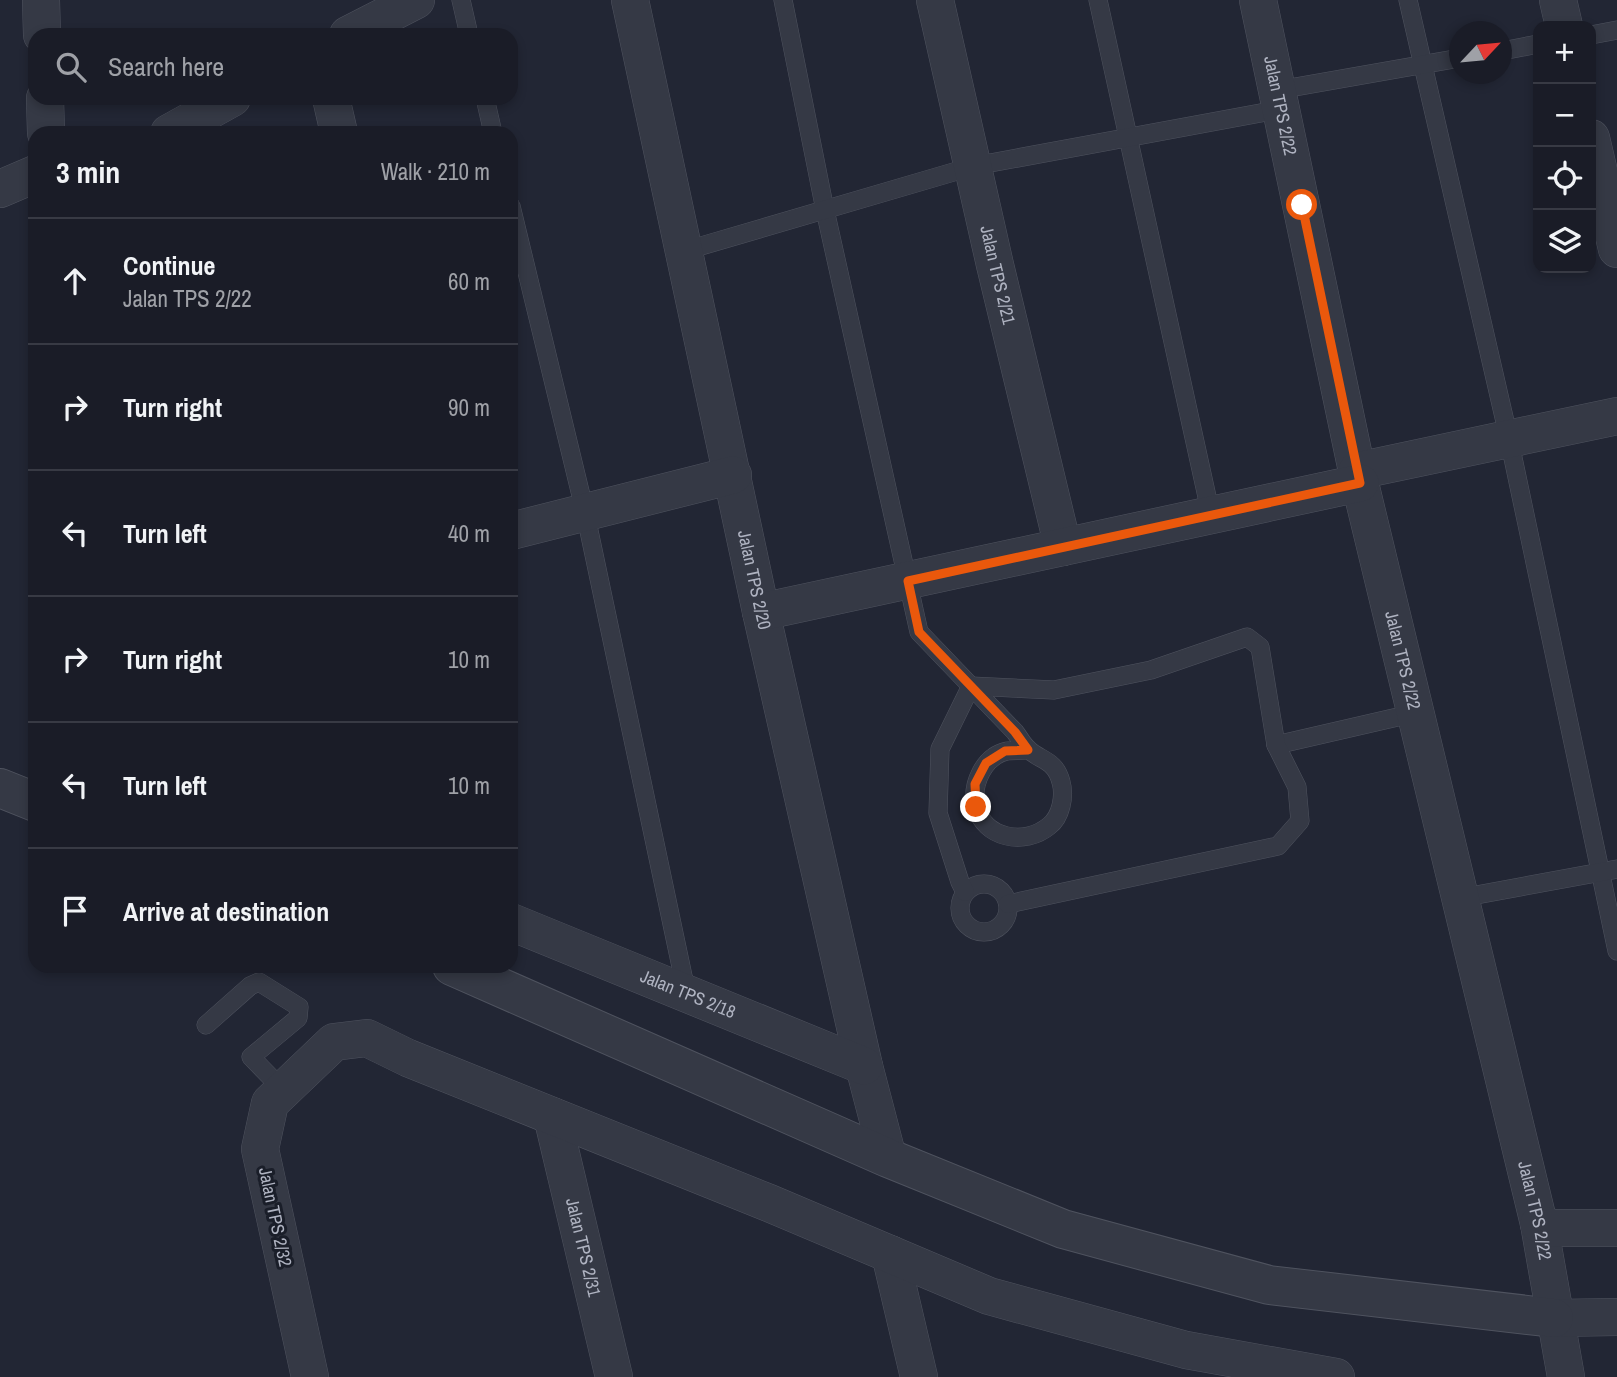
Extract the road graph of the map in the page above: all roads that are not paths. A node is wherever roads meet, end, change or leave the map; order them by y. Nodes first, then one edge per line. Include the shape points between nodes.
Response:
1 (41, 0) edge
2 (416, 0) edge
3 (461, 0) edge
4 (630, 0) edge
5 (783, 0) edge
6 (935, 0) edge
7 (1098, 0) edge
8 (1258, 0) edge
9 (1408, 0) edge
10 (1558, 0) edge
11 (1563, 21) edge
12 (42, 28) edge
13 (362, 28) edge
14 (467, 28) edge
15 (1617, 30) edge
16 (1596, 34) edge
17 (1533, 45) edge
18 (1512, 49) edge
19 (1449, 60) edge
20 (1424, 64) junction
21 (1280, 99) junction
22 (45, 105) edge
23 (219, 105) edge
24 (333, 105) edge
25 (487, 105) edge
26 (46, 126) edge
27 (182, 126) edge
28 (337, 126) edge
29 (491, 126) edge
30 (1129, 137) junction
31 (1593, 147) edge
32 (974, 166) junction
33 (28, 177) edge
34 (0, 189) edge
35 (825, 210) junction
36 (518, 235) edge
37 (1617, 249) edge
38 (684, 251) junction
39 (1617, 416) edge
40 (1508, 439) junction
41 (733, 475) junction
42 (1359, 477) junction
43 (585, 512) junction
44 (1211, 515) junction
45 (518, 529) edge
46 (1063, 547) junction
47 (908, 581) junction
48 (761, 612) junction
49 (971, 687) junction
50 (1415, 713) junction
51 (1276, 745) junction
52 (1028, 750) junction
53 (0, 788) edge
54 (28, 799) edge
55 (1609, 871) edge
56 (965, 892) junction
57 (1460, 898) junction
58 (1008, 904) junction
59 (518, 918) edge
60 (1617, 951) edge
61 (468, 973) edge
62 (687, 996) junction
63 (206, 1025) dead end
64 (863, 1066) junction
65 (283, 1090) junction
66 (552, 1116) junction
67 (888, 1158) junction
68 (1539, 1224) junction
69 (1617, 1228) edge
70 (890, 1254) junction
71 (1617, 1317) edge
72 (1554, 1318) junction
73 (1219, 1366) edge
74 (310, 1377) edge
75 (614, 1377) edge
76 (919, 1377) edge
77 (1336, 1377) edge
78 (1566, 1377) edge

1 - 12 street
2 - 13 street
3 - 14 lane
4 - 38 street, Jalan TPS 2/20
5 - 35 lane
6 - 32 street, Jalan TPS 2/21
7 - 30 lane
8 - 21 street, Jalan TPS 2/22
9 - 20 lane
10 - 11 street
15 - 16 lane
17 - 18 lane
19 - 20 lane
20 - 21 lane
20 - 40 lane
21 - 30 lane
21 - 42 street, Jalan TPS 2/22
22 - 26 street
23 - 27 street
24 - 28 street
25 - 29 lane
30 - 32 lane
30 - 44 lane
31 - 37 street
32 - 35 lane
32 - 46 street, Jalan TPS 2/21
33 - 34 street
35 - 38 lane
35 - 47 lane
36 - 43 lane
38 - 41 street, Jalan TPS 2/20
39 - 40 street
40 - 42 street
40 - 55 lane
41 - 43 street
41 - 48 street, Jalan TPS 2/20
42 - 44 street
42 - 50 street, Jalan TPS 2/22
43 - 45 street
43 - 62 lane
44 - 46 street
46 - 47 street
47 - 48 street
47 - 49 lane via 919,632
48 - 64 street, Jalan TPS 2/20
49 - 51 lane via 1054,690 1151,670 1247,636 1260,647
49 - 52 lane
49 - 56 lane via 940,749 938,813
50 - 51 lane
50 - 57 street, Jalan TPS 2/22
51 - 58 lane via 1297,787 1300,821 1278,846
52 - 52 lane via 1049,761 1061,781 1062,804 1052,824 1032,837 1009,838 988,827 976,807 975,784 986,763 1005,751
53 - 54 street
55 - 57 lane
55 - 60 lane
56 - 58 lane via 991,884
56 - 58 lane via 962,918 971,928 985,932 998,928
57 - 68 street, Jalan TPS 2/22
59 - 62 street, Jalan TPS 2/18
61 - 67 street
62 - 64 street, Jalan TPS 2/18
63 - 65 lane via 259,982 299,1007 298,1018 251,1057
64 - 67 street, Jalan TPS 2/20
65 - 66 street, Jalan TPS 2/32 via 334,1042 367,1038
65 - 74 street, Jalan TPS 2/32 via 270,1103 260,1149
66 - 70 street
66 - 75 street, Jalan TPS 2/31
67 - 72 street via 1063,1229 1269,1285
68 - 69 street
68 - 72 street, Jalan TPS 2/22
70 - 73 street via 989,1296 1186,1350
70 - 76 street
71 - 72 street
72 - 78 street, Jalan TPS 2/22
73 - 77 street

